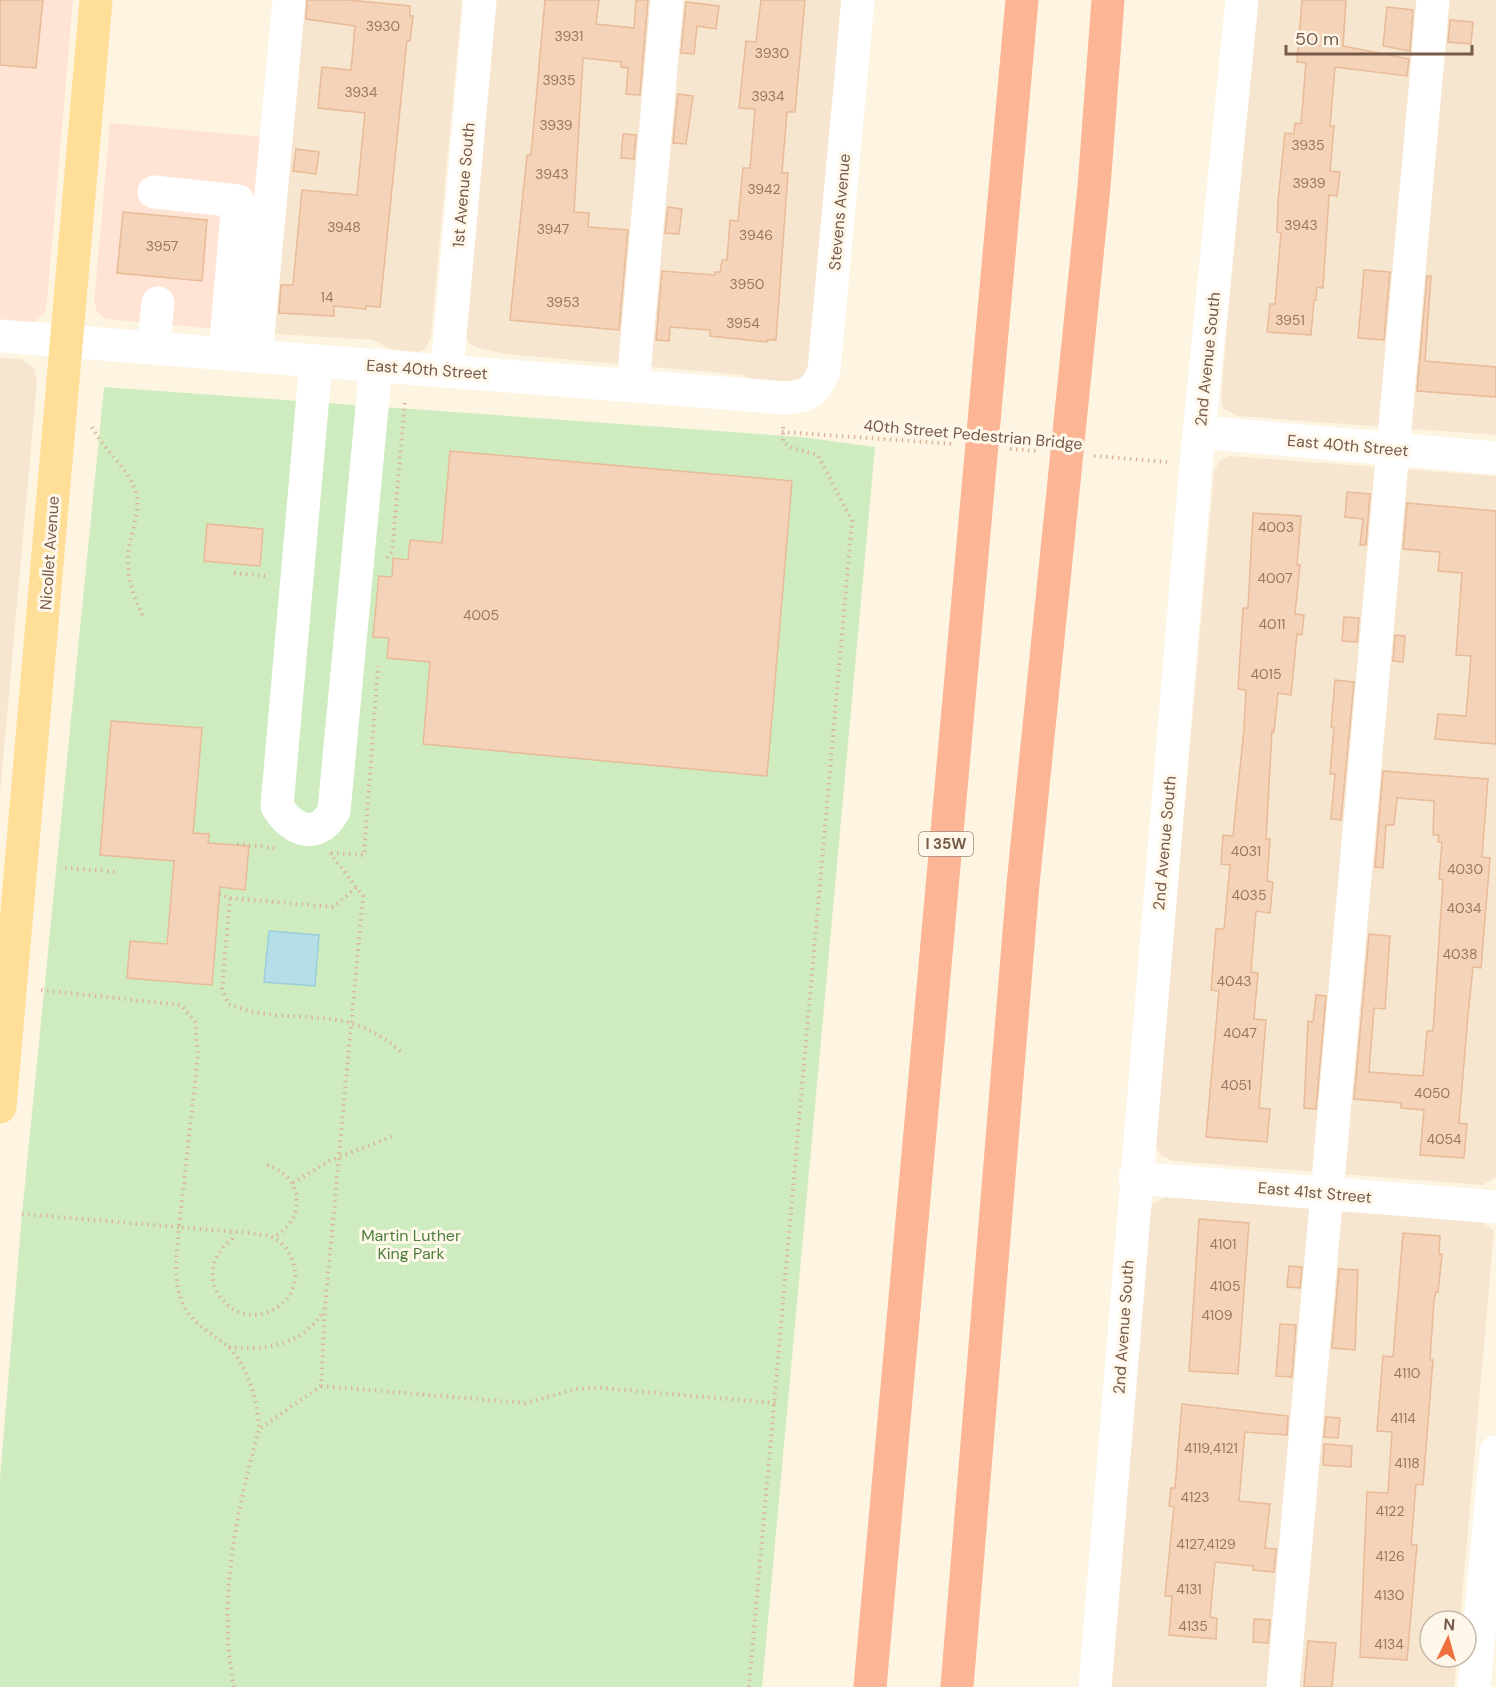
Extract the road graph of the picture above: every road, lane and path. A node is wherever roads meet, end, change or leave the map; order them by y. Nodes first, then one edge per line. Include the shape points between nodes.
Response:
1 (96, 0) edge
2 (289, 0) edge
3 (480, 0) edge
4 (667, 0) edge
5 (858, 0) edge
6 (1022, 0) edge
7 (1108, 0) edge
8 (1242, 0) edge
9 (1433, 0) edge
10 (154, 192) dead end
11 (158, 303) dead end
12 (0, 336) edge
13 (67, 342) junction
14 (153, 348) junction
15 (241, 355) junction
16 (316, 361) junction
17 (376, 365) junction
18 (447, 370) junction
19 (633, 385) junction
20 (786, 398) joint
21 (92, 427) dead end
22 (1200, 432) junction
23 (959, 444) dead end
24 (1392, 448) junction
25 (1007, 449) dead end
26 (1043, 452) dead end
27 (1090, 456) dead end
28 (1496, 458) edge
29 (1162, 462) dead end
30 (234, 573) dead end
31 (266, 576) dead end
32 (144, 618) dead end
33 (330, 853) dead end
34 (65, 868) dead end
35 (119, 873) dead end
36 (357, 888) junction
37 (219, 894) dead end
38 (230, 898) junction
39 (41, 990) dead end
40 (351, 1022) junction
41 (403, 1054) dead end
42 (0, 1096) edge
43 (396, 1135) dead end
44 (341, 1157) junction
45 (267, 1166) dead end
46 (1135, 1178) junction
47 (293, 1183) junction
48 (1325, 1193) junction
49 (1496, 1207) edge
50 (22, 1214) dead end
51 (179, 1227) junction
52 (233, 1233) junction
53 (274, 1237) junction
54 (326, 1307) junction
55 (228, 1347) junction
56 (321, 1386) junction
57 (776, 1403) junction
58 (259, 1429) junction
59 (1496, 1452) edge
60 (234, 1687) edge
61 (749, 1687) edge
62 (870, 1687) edge
63 (957, 1687) edge
64 (1095, 1687) edge
65 (1283, 1687) edge
66 (1474, 1687) edge

1 - 13 main road, Nicollet Avenue
2 - 15 street
3 - 18 street, 1st Avenue South
4 - 19 street
5 - 20 street, Stevens Avenue via 825,370 818,387 806,396
6 - 62 highway, I 35W
7 - 63 highway via 1094,187 1023,884
8 - 22 street, 2nd Avenue South
9 - 24 street
10 - 15 street via 238,201
11 - 14 street
12 - 13 street, East 40th Street
13 - 14 street, East 40th Street
13 - 42 main road, Nicollet Avenue
14 - 15 street, East 40th Street
15 - 16 street, East 40th Street
16 - 17 street, East 40th Street
16 - 17 street via 278,806 286,822 305,829 321,827 334,811
17 - 18 street, East 40th Street
18 - 19 street, East 40th Street
19 - 20 street, East 40th Street
21 - 32 path via 137,493 128,556 131,591
22 - 24 street, East 40th Street
22 - 46 street, 2nd Avenue South
23 - 57 path, 40th Street Pedestrian Bridge via 782,432 783,442 792,448 819,455 852,521
24 - 28 street, East 40th Street
24 - 48 street
25 - 26 path, 40th Street Pedestrian Bridge
27 - 29 path, 40th Street Pedestrian Bridge
30 - 31 path
33 - 36 path
34 - 35 path
36 - 38 path via 333,907
36 - 40 path via 363,896
37 - 38 path
38 - 40 path via 222,987 228,1004 249,1013
39 - 51 path via 181,1005 195,1022 198,1055
40 - 41 path via 387,1039
40 - 44 path
43 - 44 path
44 - 47 path
44 - 54 path
45 - 47 path via 277,1168
46 - 48 street, East 41st Street
46 - 64 street, 2nd Avenue South
47 - 53 path via 297,1207 284,1231
48 - 49 street, East 41st Street
48 - 65 street
50 - 51 path
51 - 52 path
51 - 55 path via 177,1287 184,1306 193,1319
52 - 53 path
52 - 53 path via 215,1260 213,1282 224,1303 249,1315 276,1308 293,1289 294,1263
54 - 55 path via 308,1329 280,1346
54 - 56 path
55 - 58 path via 249,1383
56 - 57 path via 525,1403 577,1389 601,1388
56 - 58 path
57 - 61 path
58 - 60 path via 240,1501 226,1599
59 - 66 street

